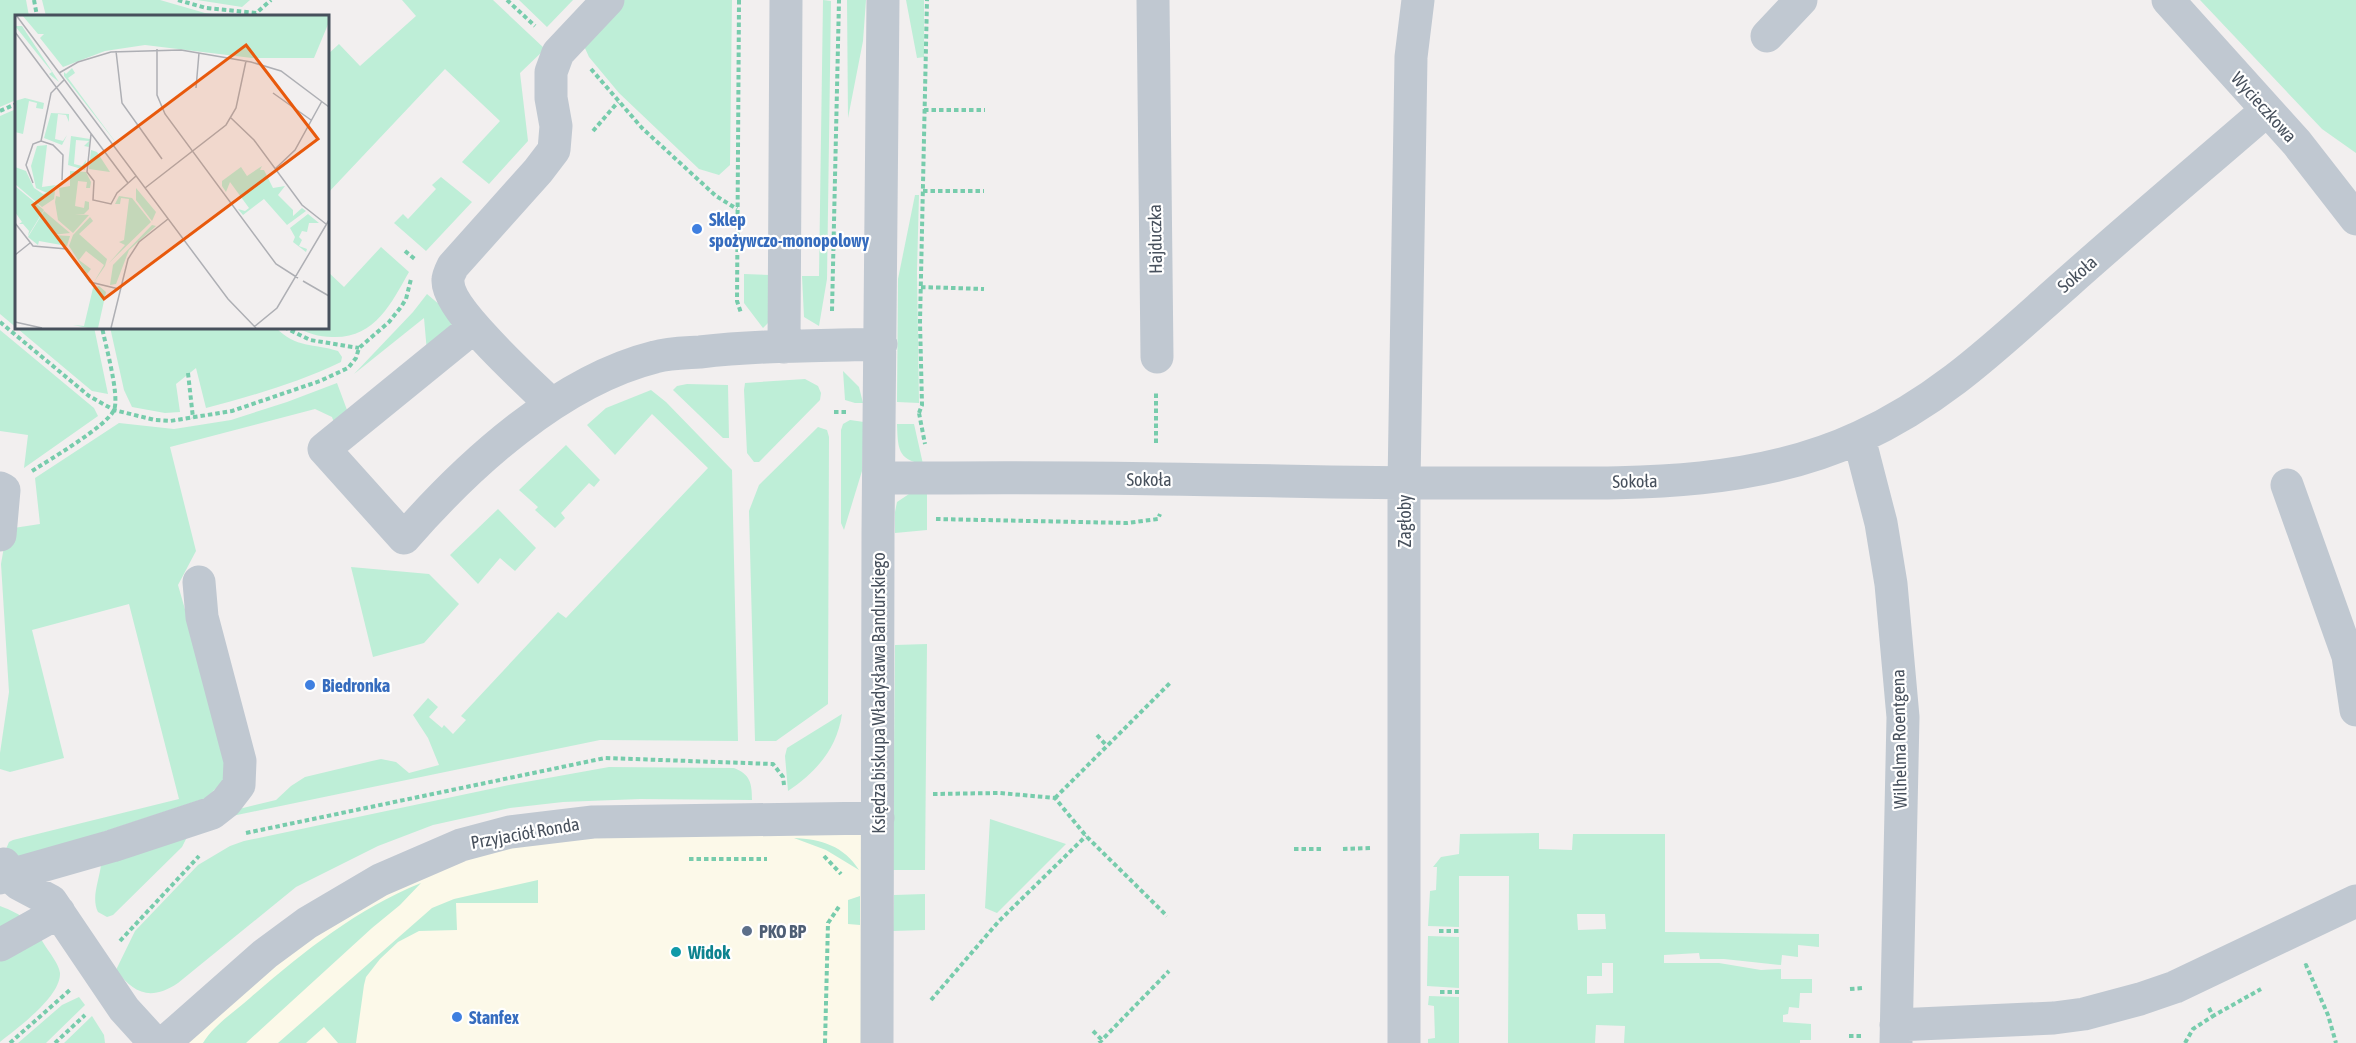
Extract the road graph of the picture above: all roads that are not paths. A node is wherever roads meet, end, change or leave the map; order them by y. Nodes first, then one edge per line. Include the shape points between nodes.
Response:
1 (608, 0) edge
2 (786, 0) edge
3 (883, 0) edge
4 (1153, 0) edge
5 (1418, 0) edge
6 (1801, 0) edge
7 (2168, 0) edge
8 (1767, 36) dead end
9 (2267, 110) junction
10 (2356, 219) edge
11 (474, 327) junction
12 (881, 344) junction
13 (784, 346) junction
14 (1157, 357) road end
15 (551, 404) junction
16 (1859, 438) junction
17 (880, 478) junction
18 (1404, 484) junction
19 (2287, 485) dead end
20 (2, 489) edge
21 (0, 536) edge
22 (199, 582) dead end
23 (2356, 710) edge
24 (878, 818) junction
25 (3, 870) edge
26 (2356, 901) edge
27 (59, 912) junction
28 (0, 945) edge
29 (2085, 1028) edge
30 (1896, 1034) edge
31 (155, 1043) edge
32 (164, 1043) edge
33 (878, 1043) edge
34 (1404, 1043) edge

1 - 11 street via 558,53 551,72 554,150 453,267 448,280 452,294
2 - 13 street
3 - 12 street, Księdza biskupa Władysława Bandurskiego
4 - 14 street, Hajduczka
5 - 18 street, Zagłoby via 1411,57
6 - 8 street
7 - 9 street, Wycieczkowa
9 - 10 street, Wycieczkowa
9 - 16 street, Sokoła via 1974,366 1917,408
11 - 15 street
11 - 15 street via 324,449 404,538 474,466
12 - 13 street
12 - 17 street, Księdza biskupa Władysława Bandurskiego
13 - 15 street via 657,356 626,365
16 - 18 street, Sokoła via 1755,471 1691,480
16 - 30 street, Wilhelma Roentgena via 1881,523 1891,584 1903,717
17 - 18 street, Sokoła via 1159,491
17 - 24 street, Księdza biskupa Władysława Bandurskiego
18 - 34 street, Zagłoby
19 - 23 street via 2348,656
20 - 21 street
22 - 25 street via 202,617 240,761 238,785 212,813 112,846
24 - 32 street, Przyjaciół Ronda via 593,822 510,832 461,845 380,880 307,923 265,954
24 - 33 street, Księdza biskupa Władysława Bandurskiego
25 - 27 street via 51,901
26 - 29 street
27 - 28 street
27 - 31 street via 124,1009
29 - 30 street via 2015,1022

